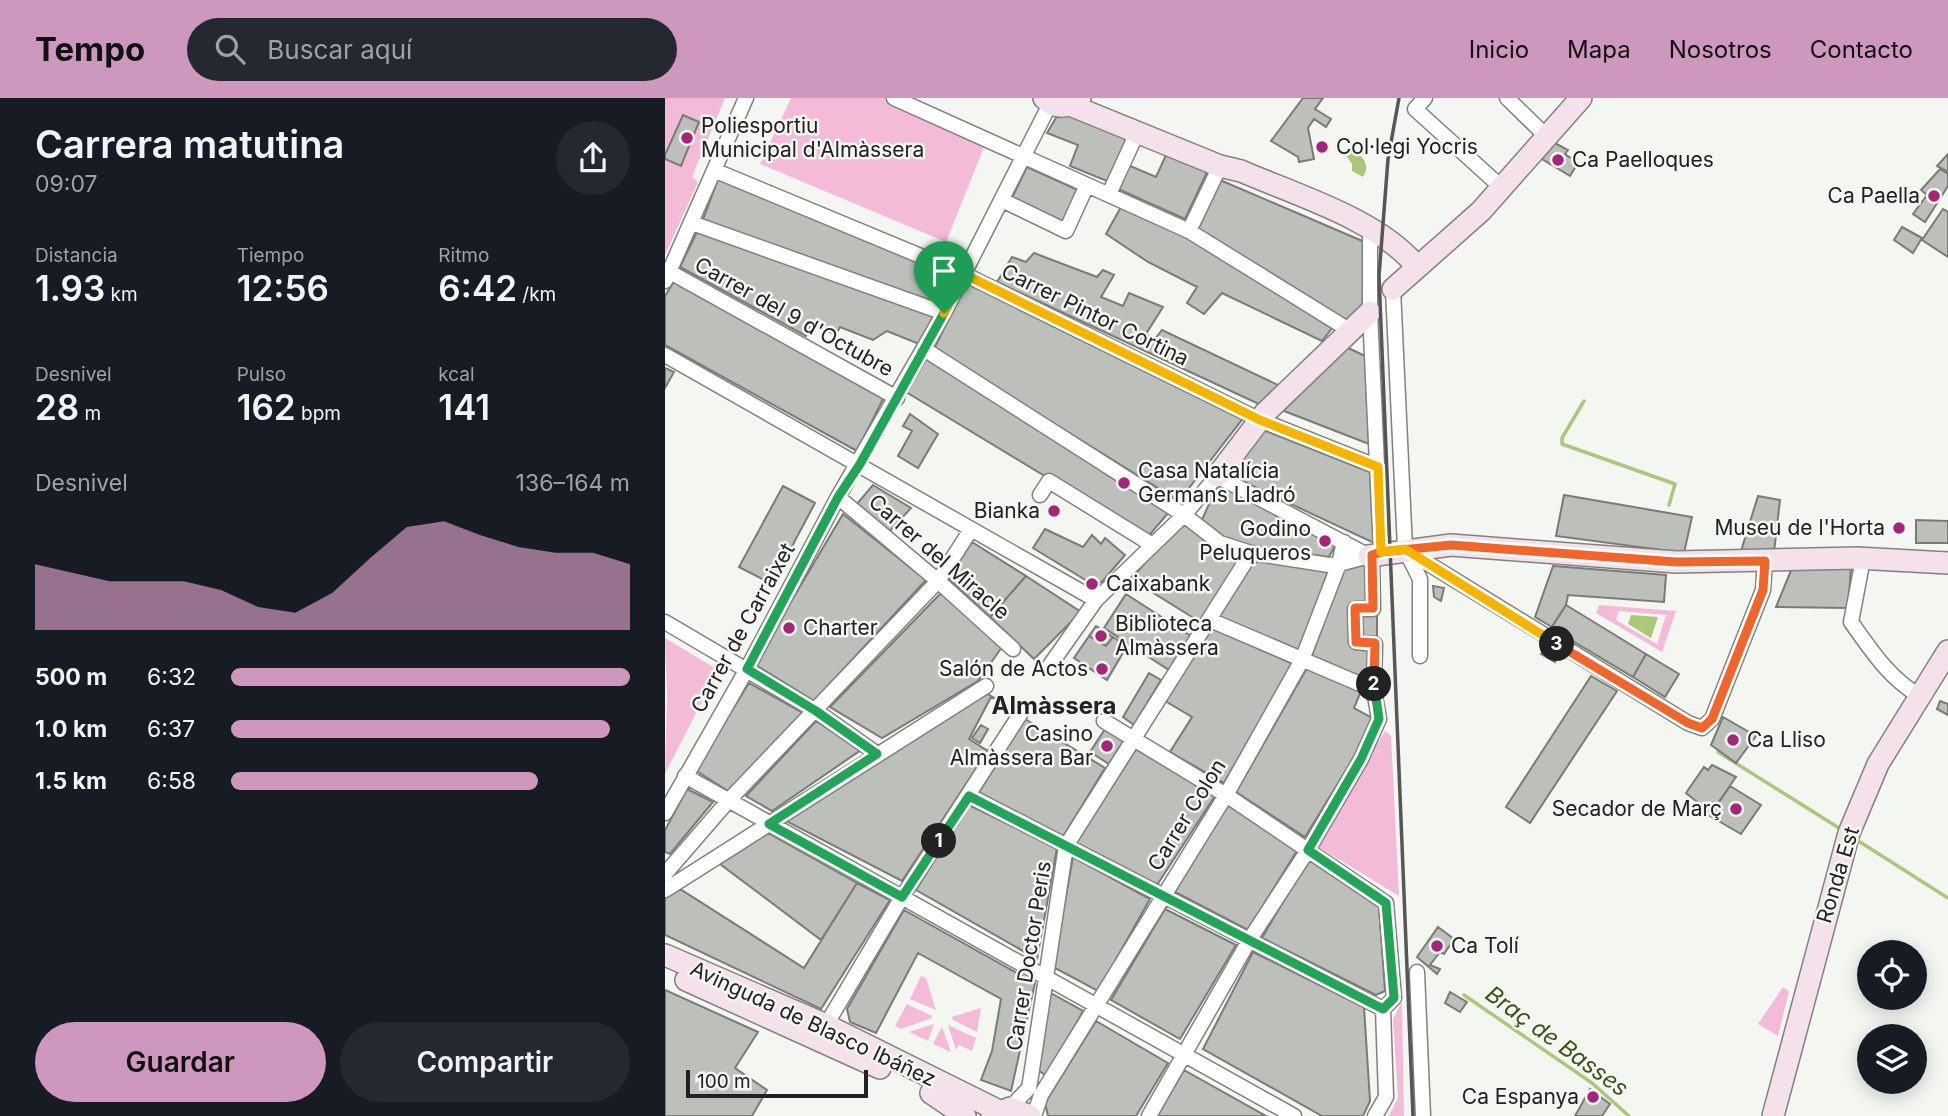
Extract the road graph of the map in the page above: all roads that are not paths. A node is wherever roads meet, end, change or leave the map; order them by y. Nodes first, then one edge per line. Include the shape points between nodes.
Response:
1 (746, 98) edge
2 (894, 98) edge
3 (1507, 98) edge
4 (1581, 98) edge
5 (1061, 101) edge
6 (1420, 104) edge
7 (1137, 133) junction
8 (1547, 137) junction
9 (1024, 156) junction
10 (1220, 166) junction
11 (716, 170) junction
12 (1087, 185) junction
13 (1501, 187) junction
14 (1109, 194) junction
15 (1002, 200) junction
16 (692, 223) junction
17 (1370, 228) junction
18 (1189, 230) junction
19 (1417, 267) junction
20 (964, 274) junction
21 (667, 277) edge
22 (1394, 289) joint
23 (1370, 312) junction
24 (944, 313) junction
25 (1349, 330) junction
26 (924, 349) junction
27 (665, 355) edge
28 (897, 398) junction
29 (1260, 420) junction
30 (860, 464) junction
31 (1378, 467) junction
32 (1217, 476) junction
33 (1040, 495) dead end
34 (838, 497) junction
35 (1184, 515) junction
36 (970, 531) junction
37 (1344, 542) junction
38 (1151, 544) junction
39 (1405, 549) junction
40 (1251, 553) junction
41 (1374, 555) junction
42 (1863, 559) junction
43 (1765, 561) junction
44 (1339, 564) junction
45 (1943, 567) edge
46 (938, 581) junction
47 (1096, 600) junction
48 (1210, 620) junction
49 (665, 622) edge
50 (1013, 649) dead end
51 (1948, 652) edge
52 (1420, 656) dead end
53 (1302, 660) junction
54 (1048, 668) dead end
55 (747, 669) junction
56 (986, 686) dead end
57 (1918, 695) junction
58 (1375, 697) junction
59 (816, 711) junction
60 (1021, 713) dead end
61 (1104, 721) dead end
62 (1134, 739) junction
63 (877, 754) junction
64 (685, 776) junction
65 (1226, 795) junction
66 (969, 796) junction
67 (729, 800) junction
68 (665, 813) edge
69 (769, 824) junction
70 (1068, 847) junction
71 (1308, 850) junction
72 (665, 874) edge
73 (665, 890) edge
74 (1163, 896) junction
75 (902, 897) junction
76 (1250, 939) junction
77 (665, 955) edge
78 (665, 971) edge
79 (1417, 972) dead end
80 (1045, 977) junction
81 (1097, 1006) junction
82 (1383, 1009) junction
83 (825, 1033) junction
84 (1184, 1055) junction
85 (1000, 1112) edge
86 (1290, 1115) edge
87 (965, 1116) edge
88 (1032, 1116) edge
89 (1149, 1116) edge
90 (1375, 1116) edge
91 (1423, 1116) edge
92 (1773, 1116) edge

1 - 11 street
2 - 9 street
3 - 8 street
4 - 8 street
5 - 7 street
5 - 9 street, Carrer de Carraixet
6 - 13 street
7 - 10 street
7 - 14 street
8 - 13 street
9 - 12 street
9 - 15 street, Carrer de Carraixet
10 - 17 street
10 - 18 street
11 - 16 street
11 - 20 street, Carrer Pintor Cortina
12 - 14 street
12 - 15 street via 1066,231
13 - 19 street via 1481,211
14 - 18 street
15 - 20 street, Carrer de Carraixet
16 - 21 street
16 - 24 street
17 - 19 street via 1395,243
17 - 23 street
18 - 25 street
19 - 22 street
20 - 24 street, Carrer de Carraixet
20 - 29 street, Carrer Pintor Cortina
21 - 28 street, Carrer del 9 d'Octubre
22 - 39 street
23 - 25 street
23 - 31 street
24 - 26 street, Carrer de Carraixet
25 - 29 street
26 - 28 street, Carrer de Carraixet
26 - 35 street
27 - 30 street
28 - 30 street, Carrer de Carraixet
29 - 31 street, Carrer Pintor Cortina
29 - 32 street
30 - 34 street, Carrer de Carraixet
30 - 36 street
31 - 41 street
32 - 35 street
32 - 37 street
33 - 38 street via 1049,481
34 - 46 street, Carrer del Miracle
34 - 55 street, Carrer de Carraixet
35 - 38 street
35 - 40 street via 1220,544
36 - 46 street
36 - 47 street
37 - 41 street
37 - 44 street, Carrer Colon
38 - 47 street
39 - 41 street
39 - 43 street via 1474,546 1676,562
39 - 43 street via 1702,728 1712,719 1763,590
39 - 52 street via 1420,579
40 - 44 street
40 - 48 street, Carrer Doctor Peris
41 - 44 street
41 - 58 street via 1373,608 1355,608 1356,642 1375,643
42 - 43 street
42 - 45 street
42 - 57 street via 1851,622 1878,659
44 - 53 street, Carrer Colon
46 - 50 street, Carrer del Miracle
46 - 59 street
47 - 54 street
48 - 53 street
48 - 62 street, Carrer Doctor Peris
49 - 55 street
51 - 57 street, Ronda Est
53 - 58 street
53 - 65 street, Carrer Colon
55 - 59 street
55 - 64 street, Carrer de Carraixet
56 - 63 street
57 - 92 street, Ronda Est via 1878,764 1849,833
58 - 71 street via 1379,719
59 - 63 street
59 - 67 street
60 - 66 street
61 - 62 street
62 - 65 street
62 - 70 street, Carrer Doctor Peris
63 - 69 street
64 - 67 street
64 - 68 street, Carrer de Carraixet
65 - 71 street
65 - 74 street, Carrer Colon
66 - 70 street
66 - 75 street
67 - 69 street
67 - 72 street
69 - 73 street
69 - 75 street
70 - 74 street
70 - 80 street, Carrer Doctor Peris
71 - 76 street
71 - 82 street via 1386,903 1394,998
74 - 76 street
74 - 81 street, Carrer Colon
75 - 80 street
75 - 83 street
76 - 82 street
76 - 84 street
77 - 83 street, Avinguda de Blasco Ibáñez
78 - 83 street, Avinguda de Blasco Ibáñez
79 - 91 street
80 - 81 street
80 - 85 street, Carrer Doctor Peris via 1028,1088
81 - 84 street
81 - 88 street, Carrer Colon
82 - 90 street via 1385,1097
83 - 85 street, Avinguda de Blasco Ibáñez
83 - 87 street, Avinguda de Blasco Ibáñez
84 - 86 street
84 - 89 street
85 - 88 street, Avinguda de Blasco Ibáñez

